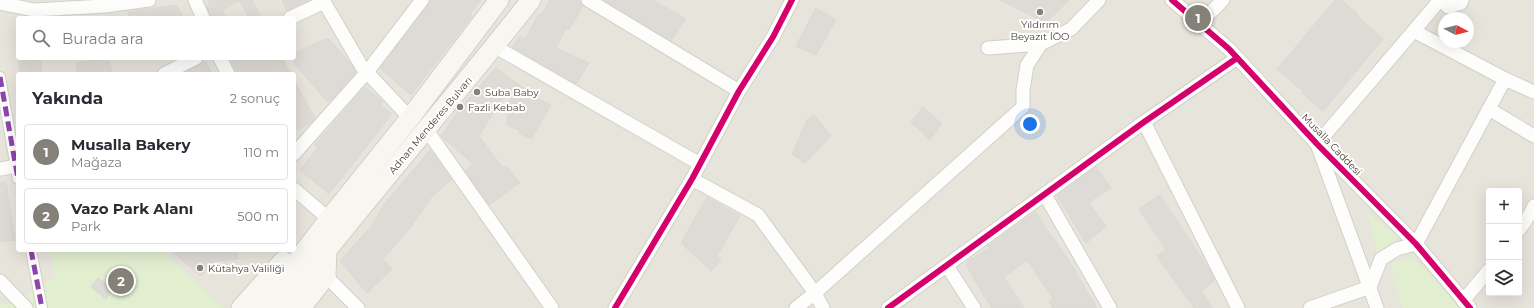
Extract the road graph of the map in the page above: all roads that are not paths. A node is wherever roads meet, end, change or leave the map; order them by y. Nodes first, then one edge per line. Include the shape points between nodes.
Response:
1 (149, 0) edge
2 (195, 0) edge
3 (422, 0) edge
4 (499, 0) edge
5 (531, 0) edge
6 (588, 0) edge
7 (1099, 0) edge
8 (1172, 0) edge
9 (1223, 0) edge
10 (1441, 0) edge
11 (1462, 0) edge
12 (324, 1) edge
13 (791, 1) edge
14 (0, 4) edge
15 (56, 4) edge
16 (202, 16) edge
17 (294, 16) edge
18 (1199, 24) junction
19 (1414, 31) junction
20 (1041, 44) junction
21 (494, 46) junction
22 (988, 48) dead end
23 (1237, 58) junction
24 (192, 60) edge
25 (221, 60) edge
26 (168, 72) edge
27 (227, 72) edge
28 (367, 72) junction
29 (0, 77) edge
30 (1505, 79) junction
31 (739, 91) junction
32 (1534, 92) edge
33 (1489, 109) junction
34 (410, 118) junction
35 (1144, 122) junction
36 (426, 130) junction
37 (1534, 136) edge
38 (1317, 144) junction
39 (296, 152) edge
40 (700, 164) junction
41 (16, 166) edge
42 (0, 169) edge
43 (16, 172) edge
44 (692, 179) junction
45 (296, 191) edge
46 (1045, 195) junction
47 (1533, 212) edge
48 (328, 220) junction
49 (1522, 226) edge
50 (1416, 244) junction
51 (296, 248) edge
52 (327, 249) junction
53 (31, 252) edge
54 (292, 252) edge
55 (947, 266) junction
56 (1486, 274) edge
57 (326, 276) junction
58 (0, 281) edge
59 (1370, 287) junction
60 (814, 293) junction
61 (1466, 304) edge
62 (26, 308) edge
63 (42, 308) edge
64 (241, 308) edge
65 (261, 308) edge
66 (281, 308) edge
67 (301, 308) edge
68 (358, 308) edge
69 (552, 308) edge
70 (615, 308) edge
71 (796, 308) edge
72 (823, 308) edge
73 (888, 308) edge
74 (974, 308) edge
75 (1110, 308) edge
76 (1238, 308) edge
77 (1310, 308) edge
78 (1377, 308) edge

1 - 15 street via 105,6
2 - 16 street
3 - 28 street
4 - 34 main road, Adnan Menderes Bulvarı
5 - 21 main road, Adnan Menderes Bulvarı
6 - 31 street
7 - 20 street via 1071,29
8 - 18 street, Musalla Caddesi
9 - 18 street
10 - 11 street via 1448,7 1461,3
10 - 19 street
12 - 17 street
12 - 28 street
13 - 31 street
14 - 15 street via 34,10
18 - 23 street, Musalla Caddesi
19 - 30 street
19 - 38 street
20 - 22 street
20 - 60 street via 1027,65 1023,107
21 - 36 main road, Adnan Menderes Bulvarı
21 - 40 street
23 - 35 street
23 - 38 street, Musalla Caddesi
24 - 26 street
25 - 27 street
28 - 34 street
28 - 39 street
29 - 41 street
30 - 32 street
30 - 33 street
31 - 40 street
33 - 37 street
33 - 50 street
34 - 48 main road, Adnan Menderes Bulvarı
35 - 46 street
35 - 76 street
36 - 52 main road, Adnan Menderes Bulvarı
36 - 69 street
38 - 50 street, Musalla Caddesi
38 - 59 street
40 - 44 street
42 - 43 street
44 - 60 street via 758,215
44 - 70 street
45 - 48 street
46 - 55 street
46 - 75 street
47 - 49 street
48 - 51 main road via 304,238
48 - 65 main road
50 - 59 street via 1397,248 1382,259
50 - 61 street, Musalla Caddesi
52 - 57 main road
52 - 66 main road, Adnan Menderes Bulvarı
53 - 63 street
54 - 64 main road
55 - 73 street
55 - 74 street
56 - 61 street
57 - 67 main road
57 - 68 street
58 - 62 street
59 - 77 street
59 - 78 street
60 - 71 street
60 - 72 street

